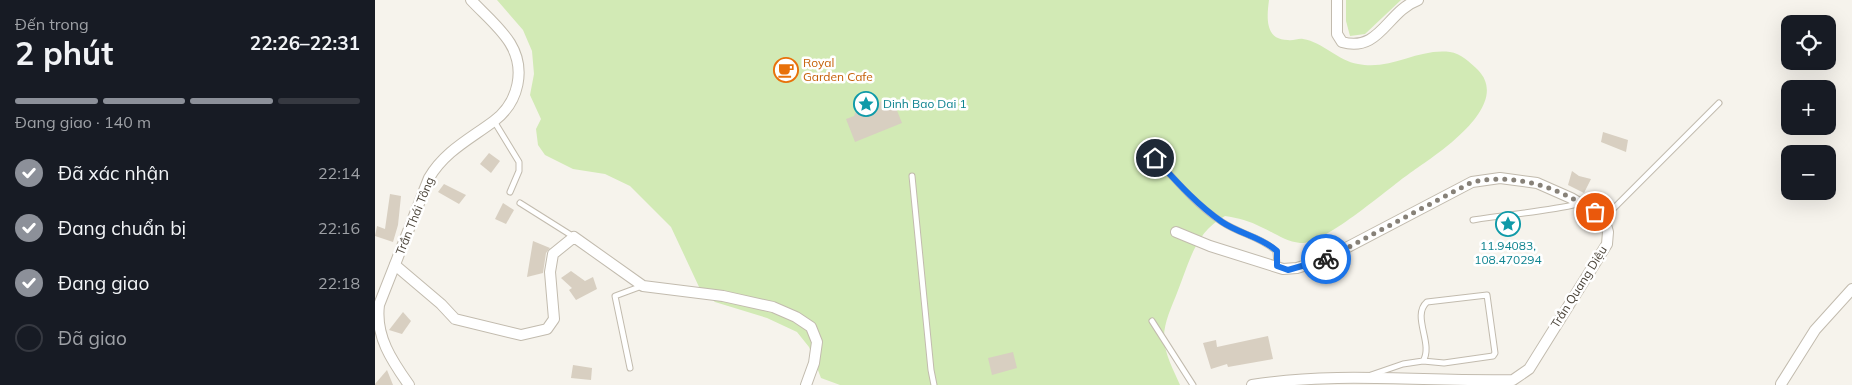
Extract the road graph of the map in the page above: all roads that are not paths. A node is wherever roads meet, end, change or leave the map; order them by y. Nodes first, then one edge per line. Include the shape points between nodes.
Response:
1 (471, 0) edge
2 (1337, 0) edge
3 (1418, 0) edge
4 (1719, 103) dead end
5 (495, 121) junction
6 (1155, 158) dead end
7 (912, 176) dead end
8 (510, 192) dead end
9 (520, 203) dead end
10 (1581, 203) junction
11 (1604, 218) junction
12 (1473, 220) dead end
13 (1176, 232) dead end
14 (574, 237) junction
15 (395, 265) junction
16 (1277, 266) junction
17 (643, 286) junction
18 (1852, 289) edge
19 (1152, 322) dead end
20 (1423, 361) junction
21 (630, 368) dead end
22 (1359, 379) junction
23 (1781, 384) dead end
24 (409, 385) edge
25 (806, 385) edge
26 (934, 385) edge
27 (1193, 385) edge
28 (1252, 385) edge

1 - 5 street, Trần Thái Tông via 510,43 517,69 511,105
2 - 3 street via 1337,34 1342,42 1360,45 1369,42 1404,7
4 - 11 lane
5 - 8 lane via 519,162 519,171
5 - 15 street, Trần Thái Tông via 461,142 436,166
6 - 16 lane via 1195,202 1224,223 1266,242 1277,251
7 - 26 lane
9 - 14 lane
10 - 11 street
10 - 12 lane
10 - 16 street via 1537,183 1512,178 1472,182 1325,259 1288,270
11 - 22 street, Trần Quang Diệu via 1607,244 1529,369 1519,377 1513,380 1462,381
13 - 16 street
14 - 15 street via 553,254 550,272 554,320 547,329 521,335 455,319
14 - 17 street
15 - 24 street, Trần Thái Tông via 379,305 378,327 387,352
17 - 21 lane via 615,296
17 - 25 street via 723,296 773,307 796,317 811,327 817,342
18 - 23 street via 1815,330
19 - 27 lane
20 - 20 lane via 1427,348 1422,319 1424,304 1487,295 1493,356 1444,363
20 - 22 lane via 1403,364
22 - 28 street, Trần Quang Diệu via 1287,379

